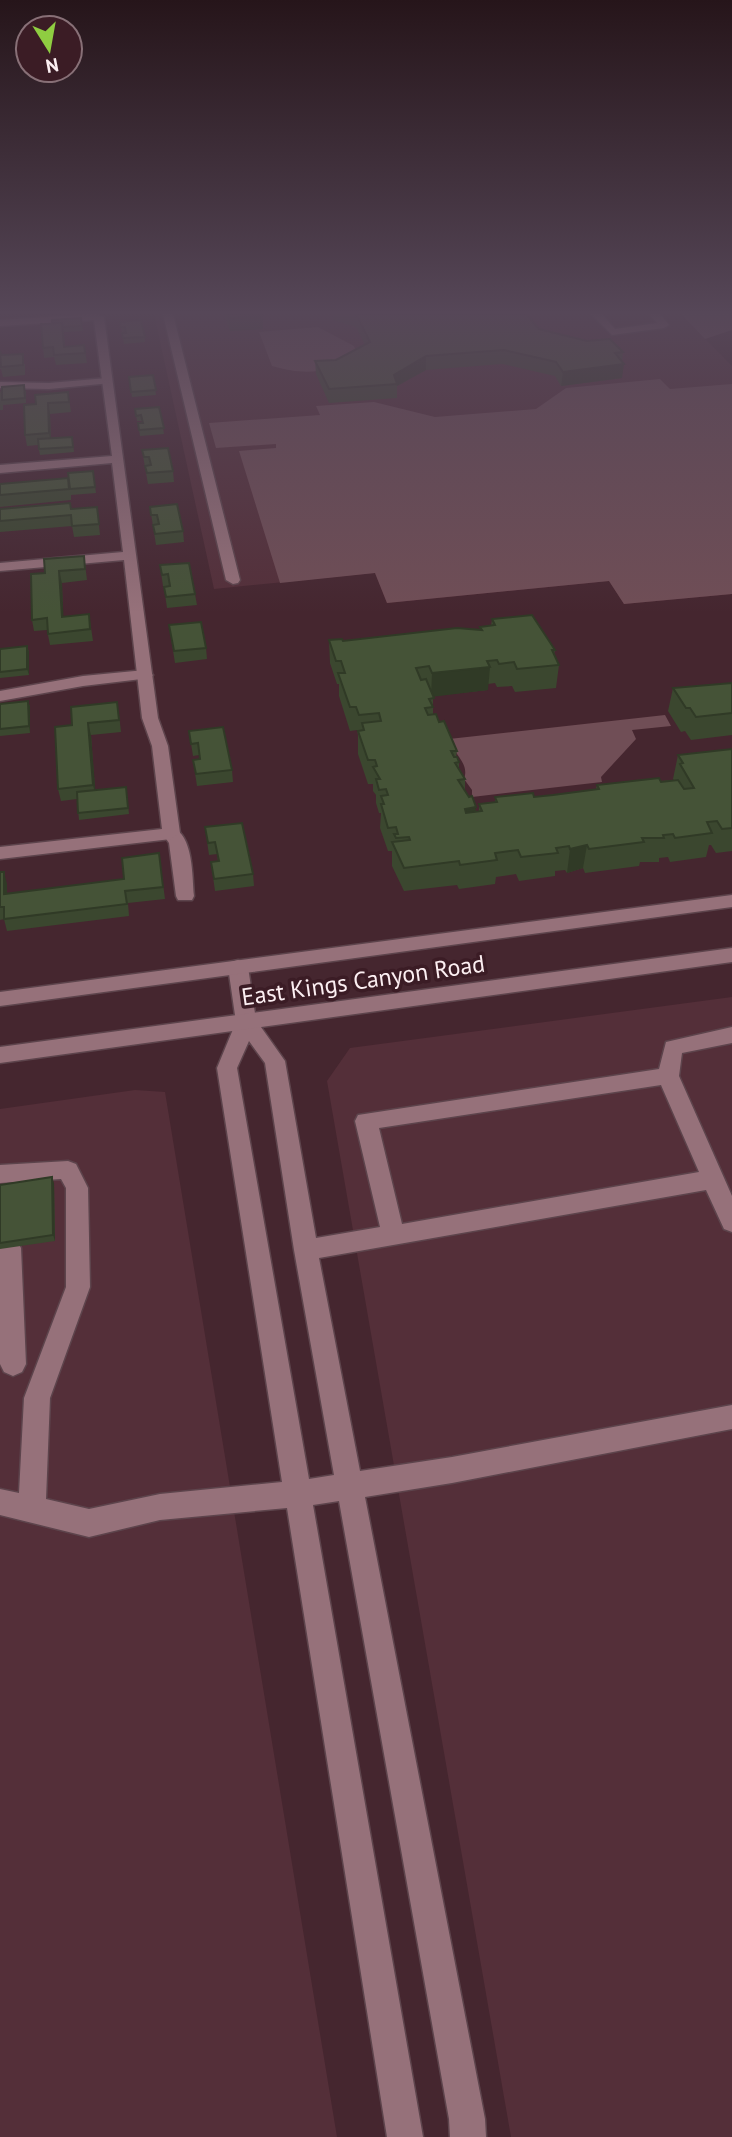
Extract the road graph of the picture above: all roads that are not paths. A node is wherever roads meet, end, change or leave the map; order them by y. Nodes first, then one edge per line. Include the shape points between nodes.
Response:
1 (112, 414) edge
2 (192, 414) edge
3 (118, 459) junction
4 (0, 469) edge
5 (130, 555) junction
6 (0, 567) edge
7 (233, 580) dead end
8 (145, 675) junction
9 (0, 696) edge
10 (171, 833) junction
11 (0, 853) edge
12 (185, 896) dead end
13 (732, 901) edge
14 (732, 955) edge
15 (238, 967) junction
16 (0, 999) edge
17 (246, 1022) junction
18 (732, 1035) edge
19 (0, 1055) edge
20 (668, 1076) junction
21 (5, 1179) edge
22 (714, 1180) junction
23 (732, 1222) edge
24 (393, 1235) junction
25 (9, 1248) edge
26 (306, 1250) junction
27 (7, 1363) edge
28 (48, 1369) junction
29 (732, 1418) edge
30 (349, 1487) junction
31 (298, 1494) junction
32 (0, 1502) edge
33 (32, 1510) junction
34 (405, 2137) edge
35 (468, 2137) edge

1 - 3 street
2 - 7 street
3 - 4 street
3 - 5 street
5 - 6 street
5 - 8 street
8 - 9 street
8 - 10 street
10 - 11 street
10 - 12 street via 178,842
13 - 15 street, East Kings Canyon Road
14 - 17 street, East Kings Canyon Road
15 - 16 street, East Kings Canyon Road
15 - 17 street
17 - 19 street, East Kings Canyon Road
17 - 26 street via 275,1061
17 - 31 street via 227,1068
18 - 20 street via 673,1047
20 - 22 street
20 - 24 street via 366,1121
21 - 28 street via 68,1170 77,1188 78,1287
22 - 23 street
22 - 24 street
24 - 26 street
25 - 27 street
26 - 30 street
27 - 28 street
28 - 33 street via 37,1398
29 - 30 street
30 - 31 street
30 - 35 street
31 - 33 street via 160,1507 89,1522
31 - 34 street
32 - 33 street

